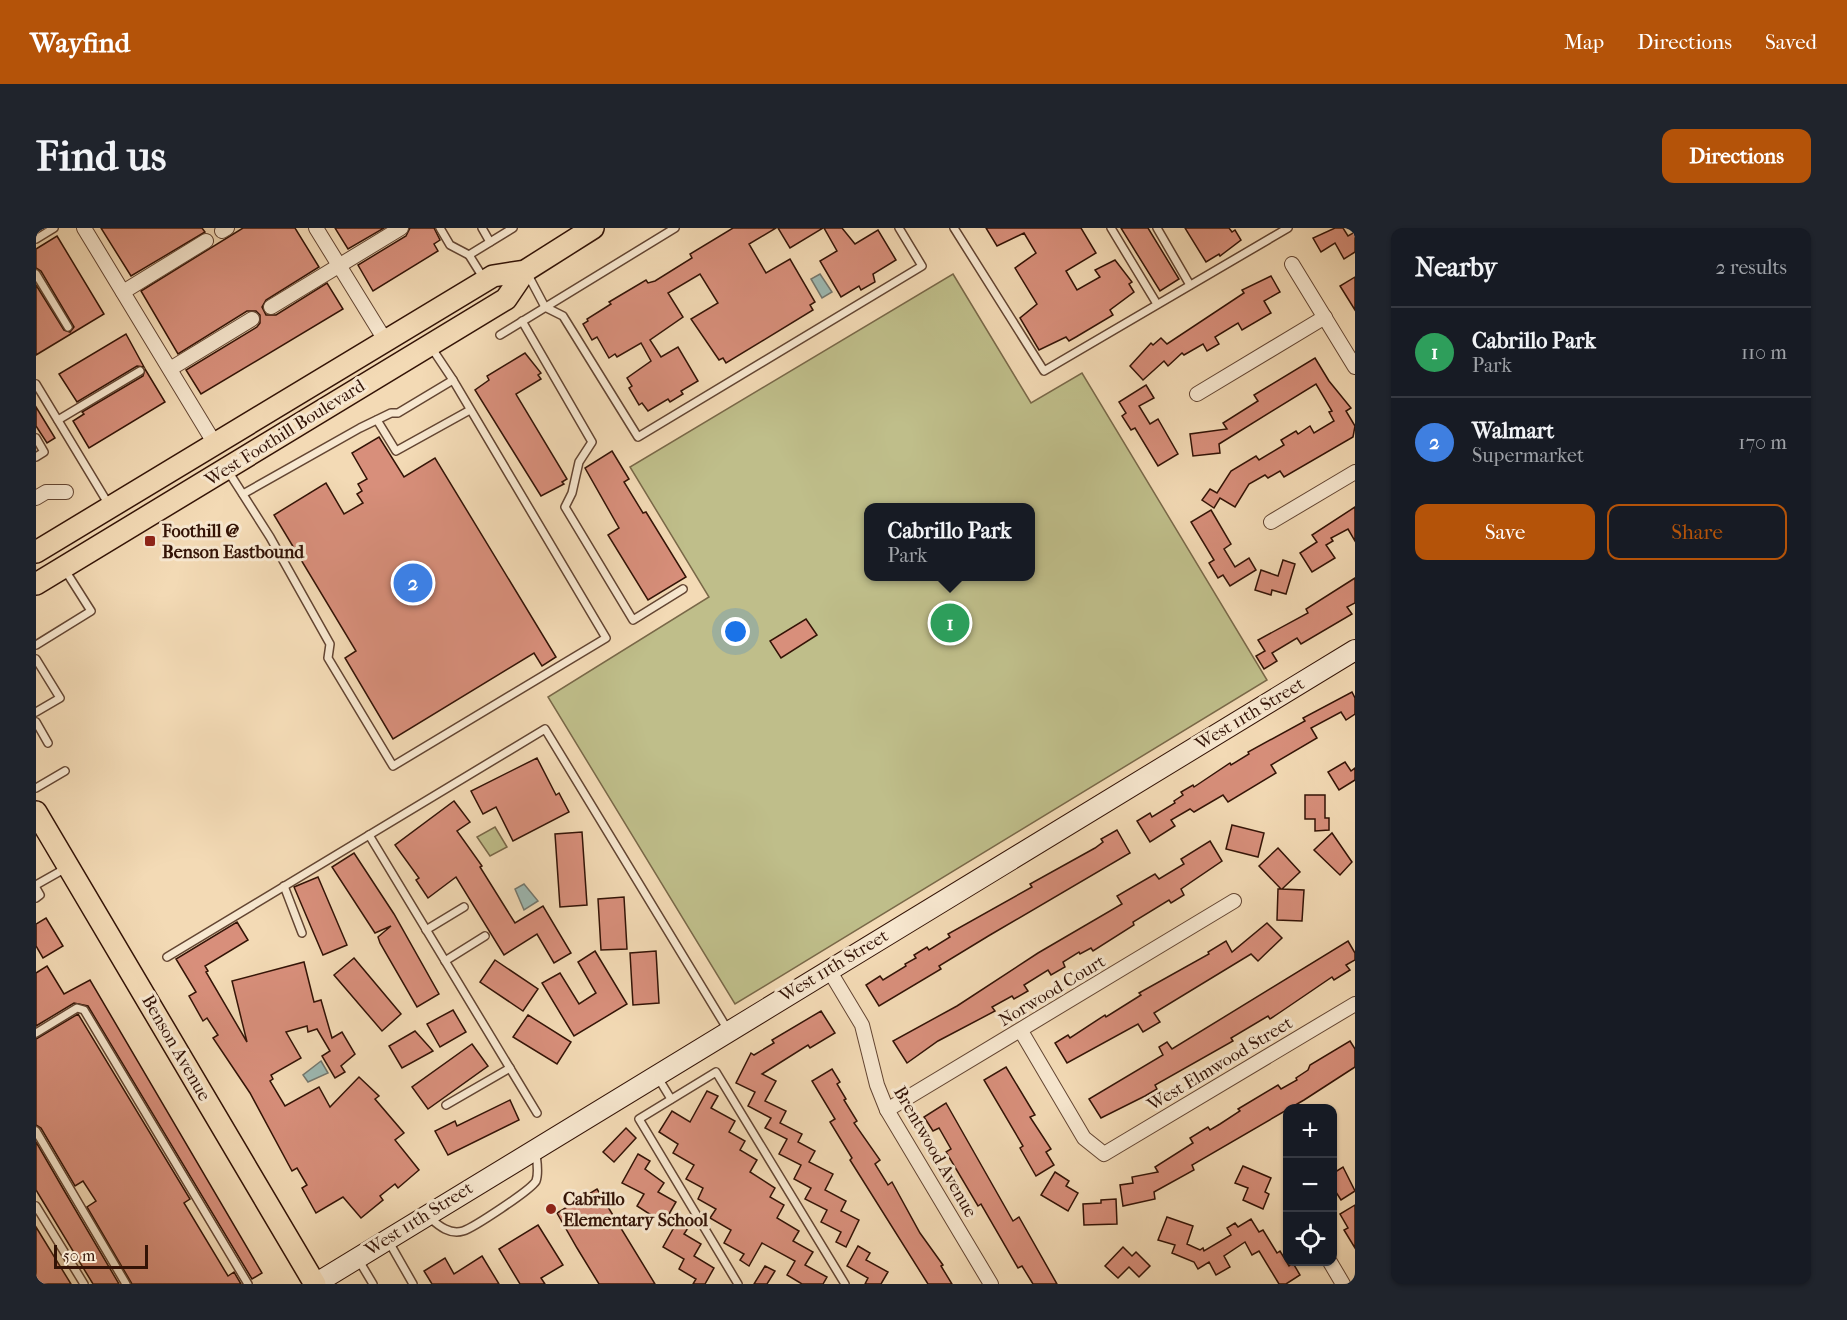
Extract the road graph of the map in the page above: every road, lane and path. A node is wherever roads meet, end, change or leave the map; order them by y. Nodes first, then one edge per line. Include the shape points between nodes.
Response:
1 (54, 228) edge
2 (84, 228) edge
3 (316, 228) edge
4 (401, 228) edge
5 (440, 228) edge
6 (482, 228) edge
7 (513, 228) edge
8 (593, 228) edge
9 (675, 228) edge
10 (899, 228) edge
11 (954, 228) edge
12 (1111, 228) edge
13 (1157, 228) edge
14 (1288, 228) edge
15 (36, 239) edge
16 (206, 241) dead end
17 (490, 242) junction
18 (469, 255) junction
19 (1292, 264) dead end
20 (339, 266) junction
21 (525, 271) junction
22 (36, 274) edge
23 (485, 281) junction
24 (1190, 285) junction
25 (123, 292) junction
26 (1158, 304) junction
27 (271, 307) dead end
28 (545, 307) junction
29 (1325, 317) junction
30 (252, 319) dead end
31 (522, 321) junction
32 (68, 327) dead end
33 (500, 334) dead end
34 (385, 340) junction
35 (429, 345) junction
36 (1355, 367) edge
37 (170, 369) junction
38 (140, 371) dead end
39 (453, 380) junction
40 (36, 384) edge
41 (295, 394) junction
42 (1197, 394) dead end
43 (470, 410) junction
44 (58, 420) junction
45 (377, 420) junction
46 (36, 438) edge
47 (215, 444) junction
48 (36, 457) edge
49 (226, 469) junction
50 (1355, 472) edge
51 (66, 492) dead end
52 (243, 494) junction
53 (36, 498) edge
54 (110, 507) junction
55 (1271, 522) dead end
56 (107, 542) junction
57 (36, 552) edge
58 (63, 568) junction
59 (36, 584) edge
60 (682, 589) dead end
61 (36, 645) edge
62 (1355, 650) edge
63 (36, 659) edge
64 (36, 712) edge
65 (36, 722) edge
66 (48, 743) dead end
67 (65, 771) dead end
68 (36, 788) edge
69 (38, 819) edge
70 (369, 835) junction
71 (68, 867) junction
72 (36, 886) edge
73 (284, 886) junction
74 (36, 898) edge
75 (1234, 901) dead end
76 (464, 908) dead end
77 (426, 930) junction
78 (302, 933) dead end
79 (485, 936) dead end
80 (167, 957) dead end
81 (445, 961) junction
82 (829, 969) junction
83 (1355, 1004) edge
84 (728, 1030) junction
85 (1021, 1031) junction
86 (36, 1033) edge
87 (510, 1068) junction
88 (656, 1074) junction
89 (671, 1099) junction
90 (446, 1105) dead end
91 (887, 1110) junction
92 (537, 1113) dead end
93 (36, 1131) edge
94 (535, 1148) junction
95 (36, 1206) edge
96 (426, 1214) junction
97 (38, 1215) edge
98 (387, 1239) junction
99 (357, 1257) junction
100 (1332, 1266) edge
101 (84, 1284) edge
102 (126, 1284) edge
103 (248, 1284) edge
104 (315, 1284) edge
105 (373, 1284) edge
106 (413, 1284) edge
107 (738, 1284) edge
108 (845, 1284) edge
109 (991, 1284) edge
110 (1343, 1284) edge

1 - 15 lane
2 - 25 street
3 - 20 street
4 - 20 street
5 - 18 lane via 450,246
6 - 17 lane
7 - 17 lane
8 - 21 main road, West Foothill Boulevard
9 - 28 lane
10 - 28 lane via 922,266 638,437 563,316
11 - 26 lane via 1044,371
12 - 26 lane
13 - 24 lane
14 - 24 lane
16 - 25 street
17 - 18 lane
18 - 23 lane
19 - 29 street
20 - 27 street
20 - 34 street
21 - 23 main road, West Foothill Boulevard
21 - 28 lane
21 - 35 main road, West Foothill Boulevard via 506,299
22 - 32 lane
23 - 34 main road, West Foothill Boulevard
23 - 35 main road via 474,297 434,323 427,332
24 - 26 lane
25 - 37 street
28 - 31 lane
29 - 36 street
29 - 42 street
30 - 37 street
31 - 33 lane
31 - 60 lane via 592,442 579,462 565,507 633,620
34 - 41 main road, West Foothill Boulevard
35 - 39 lane
35 - 49 main road, West Foothill Boulevard
37 - 47 street
38 - 44 lane
39 - 43 lane
39 - 45 lane via 398,413
40 - 44 lane
41 - 47 main road, West Foothill Boulevard
41 - 49 main road via 280,417 226,453
43 - 45 lane via 396,451
43 - 52 lane via 606,638 393,766 328,658 330,644
44 - 54 lane
45 - 52 lane
46 - 48 lane via 44,452
47 - 54 main road, West Foothill Boulevard
47 - 56 main road via 214,458 125,518
49 - 52 lane
49 - 56 main road, West Foothill Boulevard
50 - 55 street
51 - 53 street via 46,492
54 - 57 main road, West Foothill Boulevard
56 - 58 main road, West Foothill Boulevard
58 - 59 main road, West Foothill Boulevard
58 - 61 lane via 91,611
62 - 82 street, West 11th Street
63 - 64 lane via 60,698
65 - 66 lane
67 - 68 lane
69 - 71 main road, Benson Avenue
70 - 73 lane
70 - 77 lane
70 - 84 lane via 545,729
71 - 72 lane
71 - 104 main road, Benson Avenue
72 - 74 lane via 40,896
73 - 78 lane
73 - 80 lane
75 - 85 street, Norwood Court
76 - 77 lane
77 - 81 lane
79 - 81 lane
81 - 87 lane
82 - 84 street, West 11th Street
82 - 91 street, Brentwood Avenue via 861,1025
83 - 85 street, West Elmwood Street via 1104,1154 1084,1138
84 - 88 street, West 11th Street
85 - 91 street, Norwood Court
86 - 103 lane via 77,1008 84,1010
87 - 90 lane
87 - 92 lane
88 - 89 lane
88 - 94 street, West 11th Street
89 - 107 lane via 639,1119
89 - 108 lane via 716,1072
91 - 109 street, Brentwood Avenue
93 - 102 lane
94 - 96 street, West 11th Street
94 - 96 lane via 536,1181 521,1195 463,1231 448,1231
95 - 97 lane
96 - 98 street, West 11th Street
97 - 101 lane
98 - 99 street, West 11th Street
98 - 106 lane
99 - 104 street, West 11th Street
99 - 105 lane
100 - 110 street

